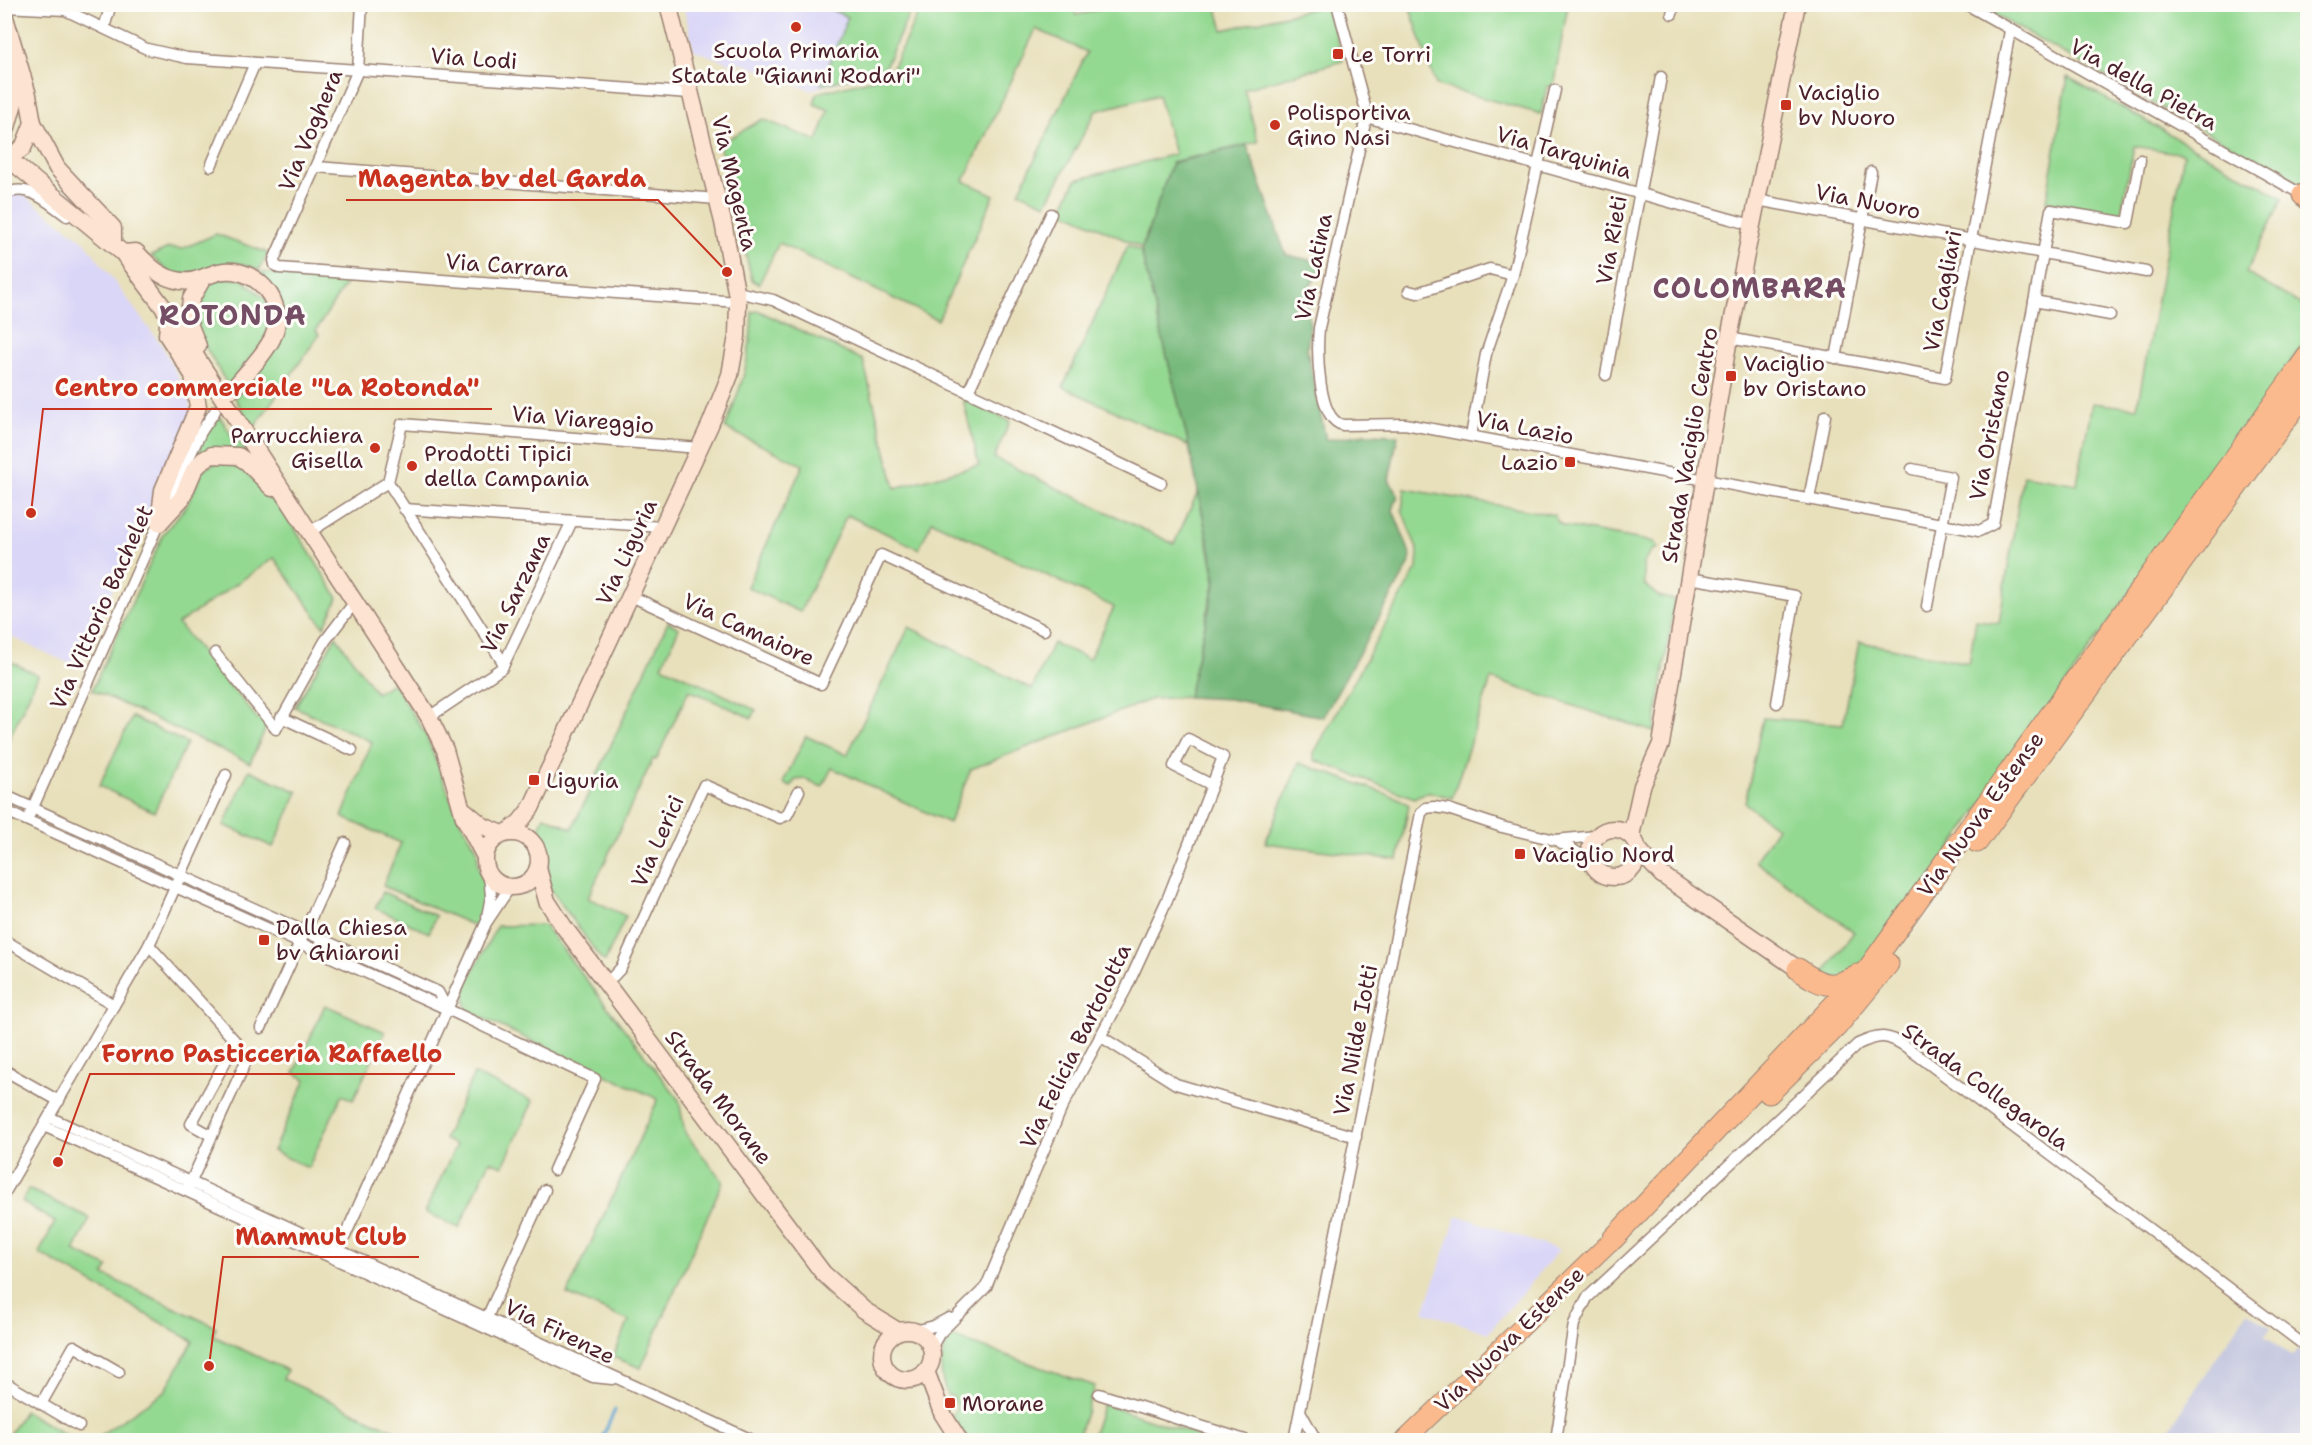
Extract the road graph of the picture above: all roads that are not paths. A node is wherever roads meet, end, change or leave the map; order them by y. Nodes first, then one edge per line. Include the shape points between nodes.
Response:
1 (111, 4) edge
2 (362, 4) edge
3 (669, 4) edge
4 (1337, 4) edge
5 (1797, 4) edge
6 (1966, 4) edge
7 (4, 7) edge
8 (4, 14) edge
9 (104, 28) junction
10 (2010, 31) junction
11 (16, 56) junction
12 (255, 63) junction
13 (358, 70) junction
14 (1660, 77) dead end
15 (1555, 90) dead end
16 (690, 93) junction
17 (1366, 117) junction
18 (33, 123) junction
19 (4, 138) edge
20 (6, 160) edge
21 (2139, 160) dead end
22 (1539, 165) junction
23 (211, 166) dead end
24 (317, 167) junction
25 (1870, 172) dead end
26 (1639, 194) junction
27 (4, 195) edge
28 (2306, 197) edge
29 (717, 199) junction
30 (1756, 200) junction
31 (1051, 214) dead end
32 (85, 220) junction
33 (1862, 220) junction
34 (1752, 225) junction
35 (1971, 240) junction
36 (118, 248) junction
37 (2043, 253) junction
38 (274, 265) joint
39 (2146, 272) dead end
40 (1513, 275) junction
41 (202, 280) junction
42 (1409, 291) dead end
43 (737, 297) junction
44 (2034, 301) junction
45 (170, 315) junction
46 (2110, 315) dead end
47 (1729, 338) junction
48 (2307, 356) edge
49 (1836, 358) junction
50 (197, 359) junction
51 (1606, 375) dead end
52 (233, 389) dead end
53 (2307, 389) edge
54 (968, 392) junction
55 (215, 411) dead end
56 (1825, 416) dead end
57 (1336, 424) joint
58 (1471, 436) junction
59 (699, 448) junction
60 (1912, 469) dead end
61 (1705, 480) junction
62 (388, 482) junction
63 (1161, 483) dead end
64 (1809, 499) junction
65 (290, 503) junction
66 (404, 509) junction
67 (572, 521) junction
68 (159, 523) junction
69 (1943, 524) junction
70 (662, 527) junction
71 (308, 533) junction
72 (1689, 578) junction
73 (631, 596) junction
74 (354, 603) junction
75 (1927, 606) dead end
76 (1044, 630) dead end
77 (215, 652) dead end
78 (504, 664) junction
79 (1777, 703) dead end
80 (281, 717) junction
81 (429, 717) junction
82 (352, 750) dead end
83 (226, 775) dead end
84 (1212, 785) junction
85 (1642, 786) junction
86 (799, 791) dead end
87 (4, 795) edge
88 (460, 806) junction
89 (33, 808) junction
90 (4, 810) edge
91 (528, 814) junction
92 (27, 820) junction
93 (506, 833) junction
94 (1603, 833) junction
95 (530, 840) junction
96 (1555, 840) junction
97 (1634, 842) junction
98 (345, 843) dead end
99 (484, 855) junction
100 (1592, 861) junction
101 (538, 868) junction
102 (1624, 874) junction
103 (181, 875) junction
104 (489, 875) junction
105 (1662, 875) junction
106 (175, 887) junction
107 (514, 887) junction
108 (547, 901) junction
109 (486, 923) junction
110 (305, 932) junction
111 (4, 940) edge
112 (299, 944) junction
113 (149, 945) junction
114 (1868, 969) junction
115 (1806, 974) junction
116 (607, 983) junction
117 (114, 1005) junction
118 (447, 1009) junction
119 (261, 1028) dead end
120 (1101, 1036) junction
121 (1798, 1044) junction
122 (248, 1057) dead end
123 (4, 1070) edge
124 (59, 1101) junction
125 (46, 1122) junction
126 (212, 1136) junction
127 (1356, 1137) junction
128 (554, 1170) dead end
129 (188, 1187) junction
130 (545, 1190) dead end
131 (4, 1194) edge
132 (1613, 1239) junction
133 (336, 1254) junction
134 (957, 1314) junction
135 (485, 1322) junction
136 (915, 1331) junction
137 (891, 1336) junction
138 (931, 1348) junction
139 (2307, 1348) edge
140 (119, 1372) dead end
141 (920, 1375) junction
142 (4, 1382) edge
143 (1099, 1394) dead end
144 (41, 1404) junction
145 (1301, 1413) junction
146 (79, 1426) dead end
147 (752, 1440) edge
148 (959, 1440) edge
149 (1245, 1440) edge
150 (1294, 1440) edge
151 (1316, 1440) edge
152 (1405, 1440) edge
153 (1556, 1440) edge

1 - 9 street
2 - 13 street, Via Voghera
3 - 16 street, Via Magenta
4 - 17 street
5 - 30 street, Strada Vaciglio Centro
6 - 10 street, Via della Pietra
7 - 9 street, Via Lodi via 64,10
8 - 11 street
9 - 12 street, Via Lodi via 159,54
10 - 28 street, Via della Pietra
10 - 35 street, Via Cagliari
11 - 18 street
11 - 19 street via 15,99
12 - 13 street, Via Lodi
12 - 23 street
13 - 16 street, Via Lodi
13 - 24 street, Via Voghera
14 - 26 street, Via Rieti
15 - 22 street
16 - 29 street, Via Magenta
17 - 22 street, Via Tarquinia
17 - 57 street, Via Latina via 1316,359 1329,415
18 - 20 street via 23,148
18 - 36 street via 57,168 113,228
20 - 32 street
21 - 37 street via 2128,223 2051,210
22 - 26 street, Via Tarquinia
22 - 40 street
24 - 29 street
24 - 38 street, Via Voghera
25 - 33 street
26 - 34 street, Via Tarquinia
26 - 51 street, Via Rieti
27 - 32 street via 29,190 70,219
29 - 43 street, Via Magenta
30 - 33 street, Via Nuoro
30 - 34 street, Strada Vaciglio Centro
31 - 54 street
32 - 36 street
33 - 35 street, Via Nuoro
33 - 49 street
34 - 47 street, Strada Vaciglio Centro
35 - 37 street, Via Nuoro
35 - 49 street, Via Cagliari via 1945,378
36 - 41 street via 136,252 157,274 181,281
36 - 45 street
37 - 39 street, Via Nuoro
37 - 44 street, Via Oristano
38 - 43 street, Via Carrara
40 - 42 street via 1490,269 1417,292
40 - 58 street via 1486,354
41 - 50 street via 191,299 188,321 198,345
41 - 52 street via 232,270 246,274 270,293 277,312 272,340
43 - 54 street, Via Carrara via 773,300
43 - 59 street, Via Liguria via 737,336 730,375
44 - 46 street
44 - 69 street, Via Oristano via 1993,524 1979,531
45 - 50 street
45 - 68 street via 167,335 193,375 198,407 164,490
47 - 49 street, Via Cagliari
47 - 61 street, Strada Vaciglio Centro
48 - 114 highway, Via Nuova Estense
50 - 65 street
53 - 132 highway, Via Nuova Estense via 1869,991 1804,1059
54 - 63 street, Via Carrara
55 - 68 street, Via Vittorio Bachelet via 201,432
56 - 64 street
57 - 58 street, Via Lazio via 1405,424
58 - 61 street, Via Lazio
59 - 62 street, Via Viareggio via 402,424
59 - 70 street, Via Liguria
60 - 69 street, Via Oristano via 1951,477
61 - 64 street, Via Oristano
61 - 72 street, Strada Vaciglio Centro
62 - 66 street
62 - 71 street
64 - 69 street, Via Oristano
65 - 68 street via 238,456 212,456 194,470 182,498
65 - 71 street
66 - 67 street
66 - 78 street
67 - 70 street
67 - 78 street, Via Sarzana
68 - 89 street, Via Vittorio Bachelet
69 - 75 street, Via Oristano
70 - 73 street, Via Liguria
71 - 74 street
72 - 79 street via 1795,596
72 - 85 street, Strada Vaciglio Centro via 1660,744
73 - 76 street, Via Camaiore via 821,684 881,555
73 - 91 street, Via Liguria
74 - 80 street via 325,640
74 - 81 street
77 - 80 street via 276,729
78 - 81 street, Via Sarzana
80 - 82 street
81 - 88 street via 445,750
83 - 103 street
84 - 84 street, Via Felicia Bartolotta via 1223,757 1188,739 1174,766
84 - 120 street, Via Felicia Bartolotta via 1167,900
85 - 94 street, Strada Vaciglio Centro
85 - 97 street, Strada Vaciglio Centro
86 - 116 street, Via Lerici via 787,815 780,818 704,785 621,968
87 - 89 street
88 - 93 street via 483,826
88 - 99 street
89 - 92 street, Via Vittorio Bachelet
89 - 103 street
90 - 92 street
91 - 93 street, Via Liguria
91 - 95 street, Via Liguria
92 - 106 street
93 - 95 street via 517,833
93 - 99 street via 491,841
94 - 96 street, Via Nilde Iotti
94 - 97 street via 1621,830
94 - 100 street via 1591,846
95 - 101 street via 538,850
96 - 100 street, Via Nilde Iotti
96 - 127 street, Via Nilde Iotti via 1448,809 1426,808 1421,813
97 - 102 street via 1634,865
97 - 105 street
98 - 110 street
99 - 104 street
100 - 102 street via 1603,874
101 - 107 street via 534,876
101 - 108 street, Strada Morane
102 - 105 street
103 - 106 street
103 - 110 street
104 - 107 street via 501,885
104 - 109 street
105 - 115 street
106 - 112 street
106 - 113 street
107 - 108 street, Strada Morane
107 - 109 street
108 - 116 street, Strada Morane
109 - 118 street
110 - 112 street
110 - 118 street via 438,992
111 - 117 street
112 - 118 street
112 - 119 street
113 - 117 street
113 - 126 street via 236,1042 191,1124
114 - 115 highway via 1840,985 1827,985
114 - 121 highway, Via Nuova Estense
115 - 121 highway via 1819,1006
116 - 137 street, Strada Morane via 823,1273
117 - 124 street
118 - 128 street via 595,1079
118 - 133 street
120 - 127 street via 1176,1084
120 - 134 street, Via Felicia Bartolotta via 1062,1107 986,1287
121 - 132 highway, Via Nuova Estense
122 - 126 street
123 - 124 street
124 - 125 street
125 - 129 street, Via Firenze
125 - 131 street
126 - 129 street
127 - 145 street, Via Nilde Iotti
129 - 133 street, Via Firenze
130 - 135 street, Via Firenze
132 - 152 main road, Via Nuova Estense
133 - 135 street, Via Firenze
134 - 136 street, Via Felicia Bartolotta
134 - 138 street, Via Felicia Bartolotta
135 - 147 street, Via Firenze via 597,1367 615,1380
136 - 137 street
136 - 138 street
137 - 141 street via 881,1357 888,1372 904,1380
138 - 141 street via 930,1364
139 - 153 street, Strada Collegarola via 1908,1048 1894,1038 1876,1036 1858,1044 1587,1298 1574,1324
140 - 144 street via 74,1346
141 - 148 street
142 - 144 street
143 - 149 street
144 - 146 street
145 - 150 street, Via Nilde Iotti
145 - 151 street

